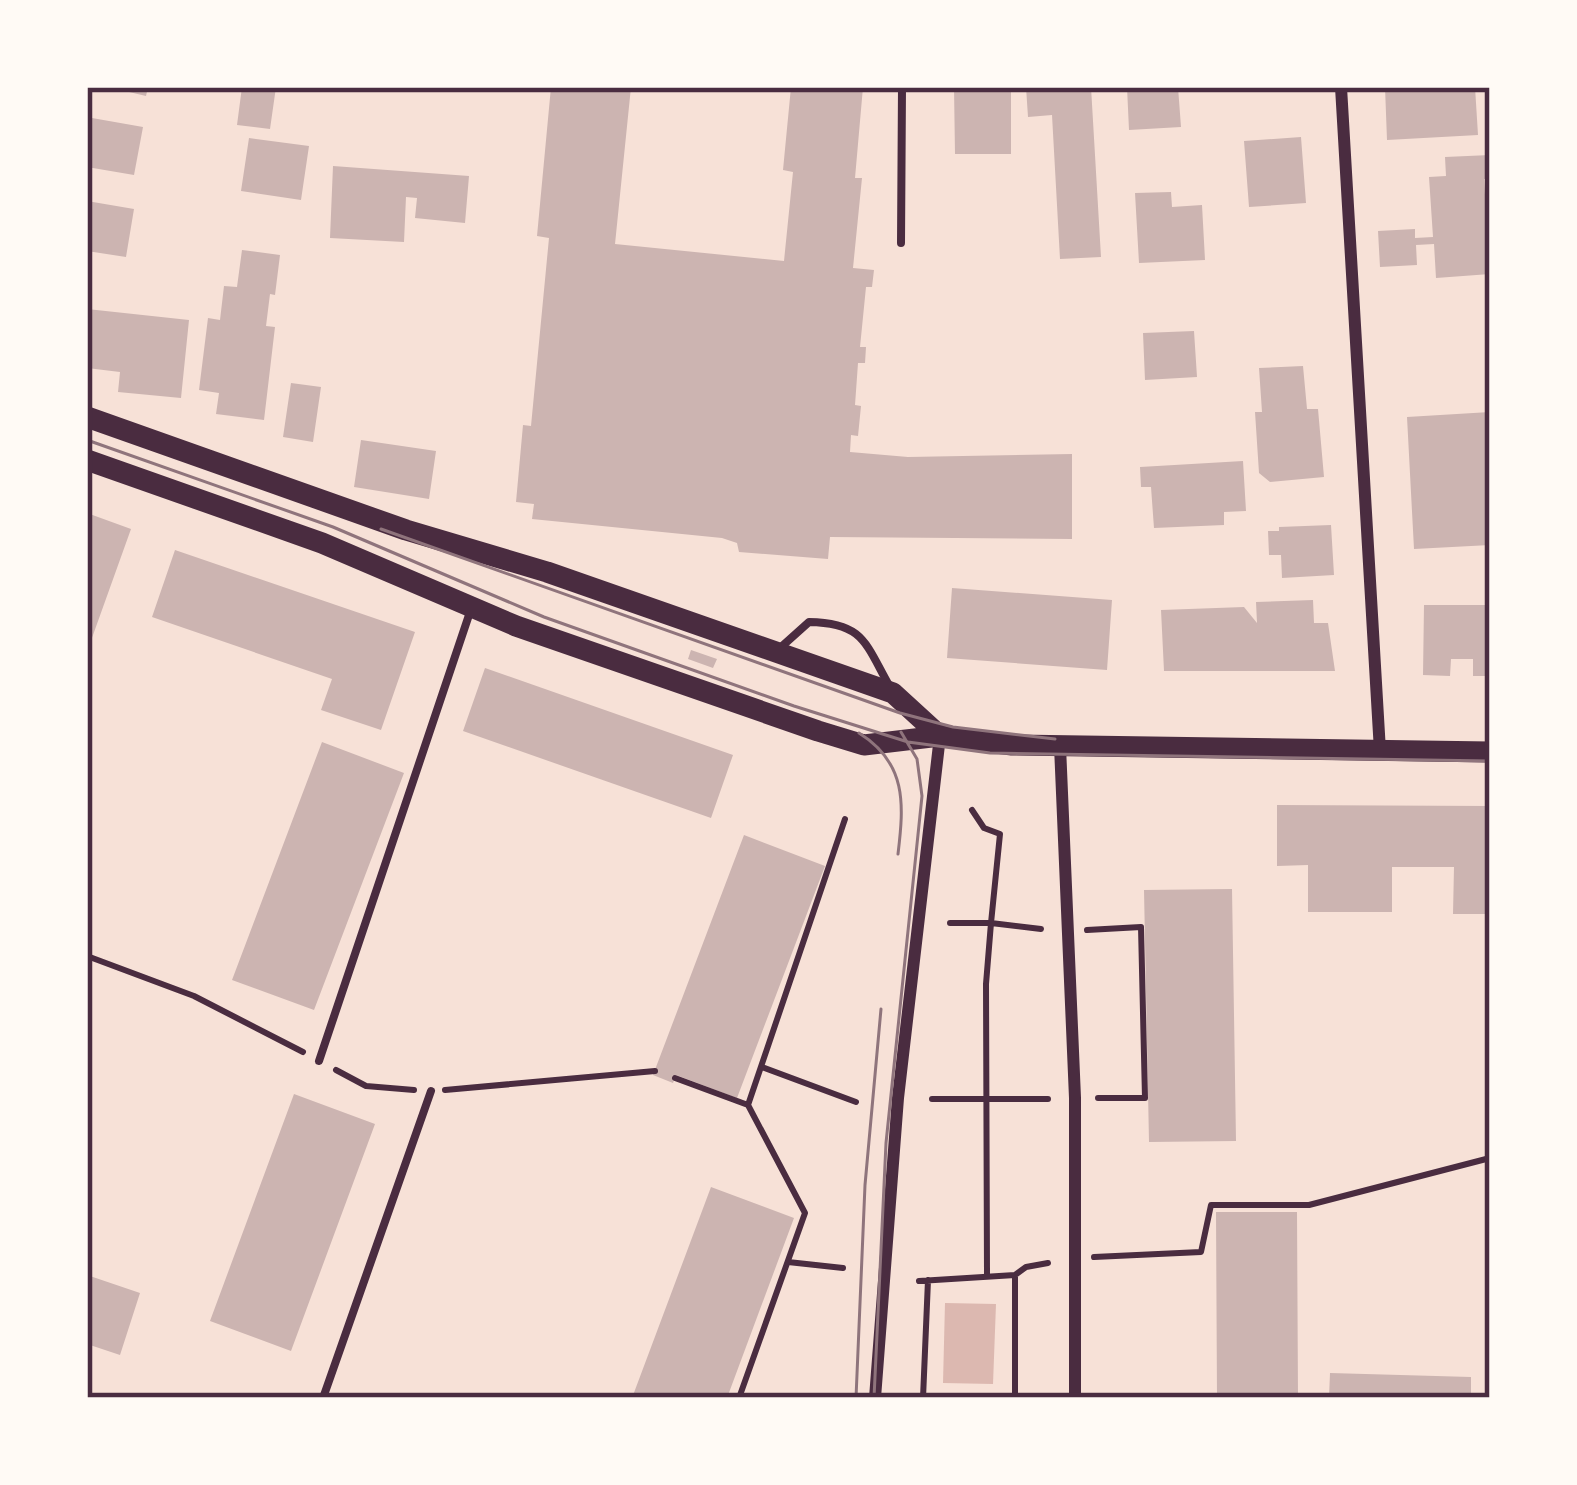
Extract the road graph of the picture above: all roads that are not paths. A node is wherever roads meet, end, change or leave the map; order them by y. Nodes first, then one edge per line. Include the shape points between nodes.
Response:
1 (902, 87) edge
2 (1341, 87) edge
3 (901, 243) dead end
4 (87, 416) edge
5 (87, 460) edge
6 (472, 607) junction
7 (776, 654) junction
8 (893, 693) junction
9 (940, 736) junction
10 (1060, 746) junction
11 (1381, 752) junction
12 (1490, 752) edge
13 (319, 1061) road end
14 (431, 1091) road end
15 (323, 1398) edge
16 (875, 1398) edge
17 (1075, 1398) edge

1 - 3 lane
2 - 11 street
4 - 7 street
5 - 6 street via 322,543
6 - 9 street via 864,745
6 - 13 lane
7 - 8 street
7 - 8 lane via 809,622 848,626
8 - 9 street
9 - 10 street
9 - 16 street via 898,1098
10 - 11 street
10 - 17 street via 1076,1098
11 - 12 street
14 - 15 lane

